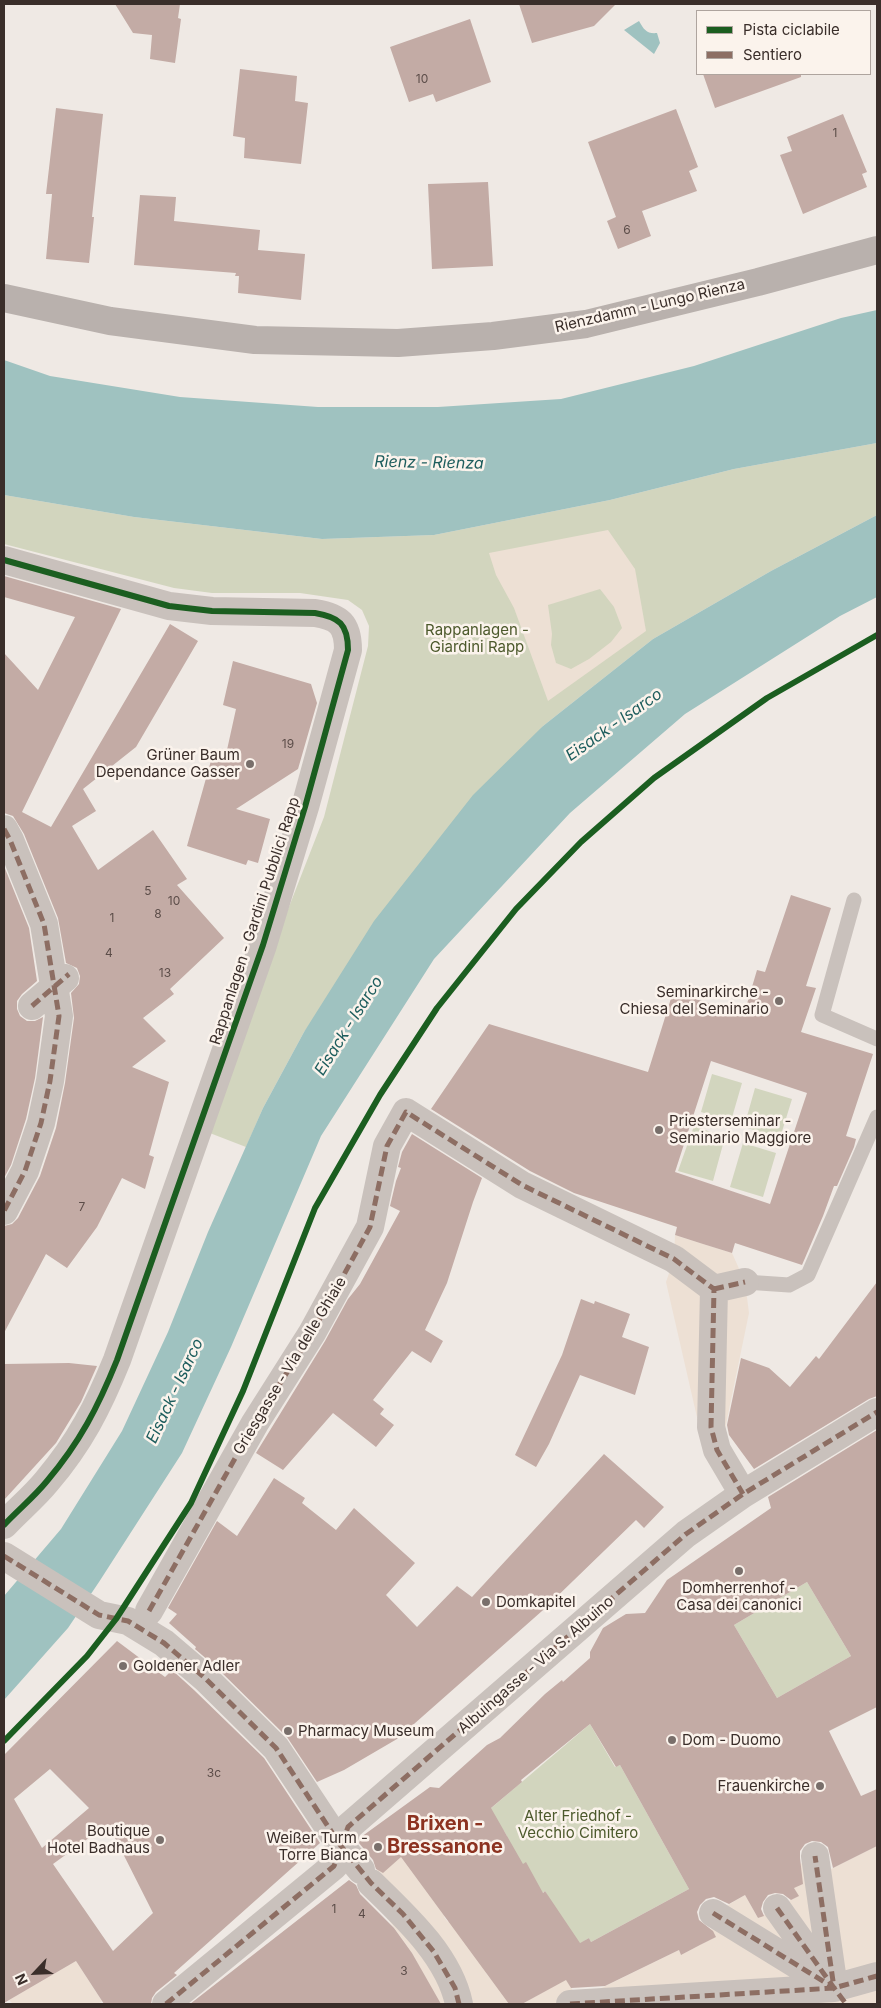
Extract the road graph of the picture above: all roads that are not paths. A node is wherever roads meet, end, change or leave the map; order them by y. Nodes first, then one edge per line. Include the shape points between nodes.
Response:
1 (877, 250) edge
2 (4, 298) edge
3 (4, 560) edge
4 (4, 829) edge
5 (854, 900) dead end
6 (58, 973) junction
7 (32, 1006) dead end
8 (877, 1039) edge
9 (877, 1117) edge
10 (4, 1211) edge
11 (745, 1282) joint
12 (714, 1289) junction
13 (877, 1412) edge
14 (743, 1494) junction
15 (4, 1525) edge
16 (7, 1558) edge
17 (149, 1611) dead end
18 (341, 1846) junction
19 (815, 1856) dead end
20 (777, 1908) dead end
21 (713, 1913) dead end
22 (877, 1976) edge
23 (840, 1996) edge
24 (166, 2004) edge
25 (459, 2004) edge
26 (570, 2004) edge

1 - 2 street, Rienzdamm - Lungo Rienza via 586,324 493,336 398,343 255,340 110,321
3 - 15 street, Rappanlagen - Gardini Pubblici Rapp via 169,606 331,616 341,624 348,637 348,650 306,807 263,945 117,1360 100,1402 76,1443 46,1483
4 - 6 street via 44,924
5 - 8 lane via 822,1015
6 - 7 street
6 - 10 street via 59,1016 41,1123 25,1171
9 - 11 lane via 808,1275 789,1285
11 - 12 street
12 - 14 street via 711,1427 717,1450
12 - 17 street, Griesgasse - Via delle Ghiaie via 674,1259 522,1185 406,1112 387,1146 370,1227 312,1333 255,1423
13 - 14 street, Albuingasse - Via S. Albuino
14 - 18 street, Albuingasse - Via S. Albuino via 686,1534 348,1827
16 - 18 street via 99,1615 128,1621 164,1644 205,1678 276,1748
18 - 24 street, Albuingasse - Via S. Albuino via 334,1866
18 - 25 street via 434,1952 456,1988
19 - 23 street
20 - 23 street
21 - 23 street
22 - 23 street
23 - 26 street

